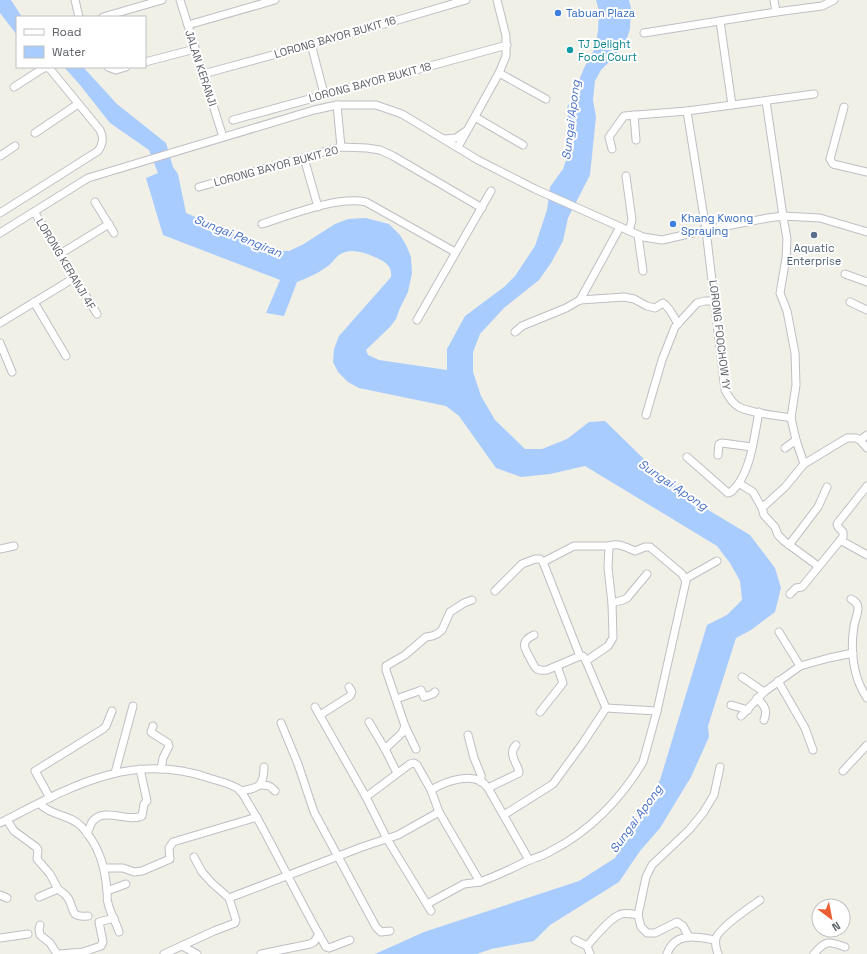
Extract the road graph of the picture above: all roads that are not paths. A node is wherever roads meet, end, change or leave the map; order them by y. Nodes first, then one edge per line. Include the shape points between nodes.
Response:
1 (75, 0) edge
2 (162, 0) edge
3 (180, 0) edge
4 (275, 0) edge
5 (466, 0) edge
6 (497, 0) edge
7 (774, 0) edge
8 (834, 0) edge
9 (776, 12) junction
10 (79, 16) edge
11 (106, 16) edge
12 (720, 21) junction
13 (188, 25) junction
14 (644, 33) dead end
15 (311, 44) junction
16 (507, 45) junction
17 (195, 49) junction
18 (146, 62) edge
19 (111, 68) edge
20 (123, 68) edge
21 (499, 73) junction
22 (203, 74) junction
23 (14, 87) dead end
24 (324, 94) junction
25 (814, 94) dead end
26 (546, 99) dead end
27 (766, 101) junction
28 (78, 104) junction
29 (732, 105) junction
30 (337, 106) junction
31 (844, 107) dead end
32 (688, 111) junction
33 (634, 115) junction
34 (475, 117) junction
35 (233, 120) dead end
36 (467, 131) junction
37 (35, 132) dead end
38 (223, 137) junction
39 (441, 138) junction
40 (636, 140) dead end
41 (523, 145) dead end
42 (15, 146) dead end
43 (341, 147) junction
44 (458, 147) junction
45 (612, 149) dead end
46 (0, 156) edge
47 (304, 158) junction
48 (476, 158) junction
49 (867, 172) edge
50 (626, 176) dead end
51 (199, 187) dead end
52 (492, 191) dead end
53 (95, 202) dead end
54 (318, 207) junction
55 (482, 208) junction
56 (0, 213) edge
57 (35, 213) junction
58 (783, 216) junction
59 (109, 224) junction
60 (262, 224) dead end
61 (620, 227) junction
62 (706, 230) junction
63 (629, 231) junction
64 (867, 232) edge
65 (0, 233) edge
66 (114, 233) dead end
67 (638, 235) junction
68 (456, 252) junction
69 (60, 254) junction
70 (643, 271) dead end
71 (845, 274) dead end
72 (74, 278) junction
73 (867, 282) edge
74 (580, 300) junction
75 (715, 301) junction
76 (34, 302) junction
77 (850, 302) dead end
78 (867, 310) edge
79 (97, 314) dead end
80 (417, 320) dead end
81 (0, 323) edge
82 (678, 324) junction
83 (515, 332) dead end
84 (0, 343) edge
85 (66, 356) dead end
86 (12, 372) dead end
87 (759, 412) junction
88 (646, 415) dead end
89 (791, 418) junction
90 (867, 435) edge
91 (796, 440) junction
92 (860, 440) junction
93 (752, 447) junction
94 (785, 448) dead end
95 (867, 448) edge
96 (718, 455) dead end
97 (687, 457) dead end
98 (804, 464) junction
99 (740, 484) junction
100 (867, 486) edge
101 (827, 487) dead end
102 (762, 508) junction
103 (840, 540) junction
104 (789, 544) junction
105 (14, 546) dead end
106 (609, 546) junction
107 (0, 549) edge
108 (867, 555) edge
109 (717, 561) dead end
110 (543, 562) junction
111 (818, 566) junction
112 (647, 574) dead end
113 (685, 579) junction
114 (495, 591) dead end
115 (790, 594) dead end
116 (851, 599) dead end
117 (472, 600) dead end
118 (612, 603) junction
119 (779, 632) dead end
120 (534, 636) dead end
121 (853, 653) junction
122 (580, 656) junction
123 (586, 661) junction
124 (557, 666) junction
125 (800, 666) junction
126 (742, 677) dead end
127 (778, 680) junction
128 (349, 687) dead end
129 (436, 692) dead end
130 (764, 692) junction
131 (757, 698) junction
132 (867, 698) edge
133 (396, 699) junction
134 (731, 705) dead end
135 (133, 706) dead end
136 (315, 707) dead end
137 (606, 708) junction
138 (748, 710) junction
139 (112, 711) dead end
140 (657, 711) junction
141 (540, 712) dead end
142 (320, 715) junction
143 (741, 716) dead end
144 (764, 720) dead end
145 (369, 722) dead end
146 (281, 724) dead end
147 (153, 726) dead end
148 (405, 726) junction
149 (468, 735) dead end
150 (516, 745) dead end
151 (867, 745) edge
152 (385, 749) junction
153 (416, 749) dead end
154 (813, 750) dead end
155 (264, 767) dead end
156 (720, 767) dead end
157 (140, 769) junction
158 (161, 769) junction
159 (843, 771) dead end
160 (115, 773) junction
161 (397, 773) junction
162 (481, 782) junction
163 (260, 785) junction
164 (488, 788) junction
165 (431, 790) junction
166 (240, 791) junction
167 (275, 791) dead end
168 (366, 796) junction
169 (50, 798) junction
170 (40, 804) junction
171 (439, 812) junction
172 (504, 815) junction
173 (257, 817) junction
174 (7, 820) junction
175 (0, 824) edge
176 (87, 834) junction
177 (387, 839) junction
178 (194, 857) dead end
179 (337, 857) junction
180 (529, 860) junction
181 (104, 868) junction
182 (287, 875) junction
183 (480, 882) junction
184 (126, 884) dead end
185 (58, 889) junction
186 (107, 891) junction
187 (39, 897) dead end
188 (229, 898) junction
189 (760, 900) dead end
190 (427, 904) junction
191 (431, 911) dead end
192 (638, 915) junction
193 (88, 916) dead end
194 (114, 918) junction
195 (40, 925) dead end
196 (390, 931) dead end
197 (119, 932) dead end
198 (28, 934) dead end
199 (319, 934) junction
200 (689, 937) junction
201 (0, 938) edge
202 (350, 940) dead end
203 (575, 940) dead end
204 (716, 940) junction
205 (182, 946) junction
206 (587, 946) junction
207 (845, 947) dead end
208 (57, 954) edge
209 (60, 954) edge
210 (164, 954) edge
211 (197, 954) edge
212 (261, 954) edge
213 (590, 954) edge
214 (667, 954) edge
215 (718, 954) edge
216 (814, 954) edge

1 - 10 street
2 - 11 street
3 - 13 street, JALAN KERANJI
4 - 13 street
5 - 15 street, LORONG BAYOR BUKIT 16
6 - 16 street
7 - 9 street
8 - 9 street via 822,6
9 - 12 street
12 - 14 street
12 - 29 street
13 - 17 street, JALAN KERANJI
15 - 22 street, LORONG BAYOR BUKIT 16
15 - 24 street
16 - 21 street via 506,56
16 - 24 street, LORONG BAYOR BUKIT 18
17 - 18 street
17 - 22 street, JALAN KERANJI
19 - 20 street
21 - 26 street
21 - 34 street
22 - 38 street, JALAN KERANJI
23 - 28 street via 42,68 50,69
24 - 35 street, LORONG BAYOR BUKIT 18
25 - 27 street
27 - 29 street
27 - 58 street
28 - 37 street
28 - 56 street via 103,136 98,151
29 - 32 street
30 - 38 street via 314,110
30 - 39 street via 376,105 402,114
30 - 43 street
31 - 49 street via 830,159 833,164
32 - 33 street
32 - 62 street, LORONG FOOCHOW 1Y
33 - 40 street
33 - 45 street via 624,116 612,132 609,137
34 - 36 street
34 - 41 street
36 - 39 street via 456,138
36 - 44 street
36 - 48 street via 464,140 466,147
38 - 57 street via 88,178
39 - 44 street
39 - 48 street via 442,143 466,158 472,161
42 - 46 street
43 - 47 street, LORONG BAYOR BUKIT 20
43 - 55 street, LORONG BAYOR BUKIT 20 via 380,150
44 - 48 street
47 - 51 street, LORONG BAYOR BUKIT 20
47 - 54 street
48 - 61 street via 535,189
50 - 63 street via 632,220
52 - 55 street
53 - 59 street
54 - 60 street
54 - 68 street via 348,201 366,202
55 - 68 street
57 - 65 street
57 - 69 street, LORONG KERANJI 4F
58 - 62 street
58 - 64 street via 820,218
58 - 89 street via 787,245 780,292 793,340 796,376
59 - 66 street
59 - 69 street
61 - 63 street
61 - 74 street
62 - 67 street via 662,240
62 - 75 street, LORONG FOOCHOW 1Y
63 - 67 street
67 - 70 street
68 - 80 street
69 - 72 street, LORONG KERANJI 4F
71 - 73 street
72 - 76 street
72 - 79 street, LORONG KERANJI 4F
74 - 82 street via 624,296 655,308 664,303
74 - 83 street via 522,326
75 - 82 street via 698,303
75 - 87 street, LORONG FOOCHOW 1Y via 725,390 738,406
76 - 81 street
76 - 85 street
77 - 78 street
82 - 88 street via 667,343
84 - 86 street
87 - 89 street, LORONG FOOCHOW 1Y
87 - 93 street
89 - 91 street
90 - 92 street
91 - 94 street
91 - 98 street
92 - 95 street
92 - 98 street via 847,438
93 - 96 street via 722,443 719,444
93 - 99 street
97 - 99 street via 728,493
98 - 102 street via 785,487
99 - 102 street via 753,492
100 - 103 street via 837,524 843,533
101 - 104 street via 818,507
102 - 104 street via 778,535
103 - 108 street
103 - 111 street
104 - 111 street
105 - 107 street
106 - 110 street via 574,546
106 - 113 street via 619,545 635,551 650,547
106 - 118 street via 608,568
109 - 113 street
110 - 114 street via 535,559 522,564
110 - 122 street
111 - 115 street via 802,587 796,588
112 - 118 street via 627,598
113 - 140 street
116 - 121 street via 857,602 859,607 854,627
117 - 133 street via 450,612 442,630 437,634 426,637 413,649 386,666
118 - 123 street via 613,638 608,646
119 - 125 street
120 - 124 street via 524,642 524,647 536,668 547,670
121 - 125 street
121 - 132 street via 856,677
122 - 123 street
122 - 124 street
123 - 137 street
124 - 141 street via 563,683
125 - 127 street
126 - 130 street
127 - 130 street
127 - 154 street
128 - 142 street via 352,692 350,696
129 - 133 street via 424,696 422,690
130 - 131 street
131 - 138 street
131 - 144 street via 766,710
133 - 148 street
134 - 138 street
135 - 160 street
136 - 142 street
137 - 140 street
137 - 172 street via 552,784
138 - 143 street
139 - 169 street via 103,729 35,771
140 - 180 street via 643,762 622,791 603,813 583,830 551,851
142 - 168 street
145 - 152 street
146 - 179 street via 314,812
147 - 158 street via 151,732 168,742 169,746
148 - 152 street via 402,733
148 - 153 street
149 - 162 street
150 - 164 street via 512,753 519,773
151 - 159 street
152 - 161 street
155 - 163 street
156 - 192 street via 714,795 703,813 652,865 646,877
157 - 158 street
157 - 160 street
157 - 176 street via 147,801 142,816 102,816 93,821
158 - 166 street via 200,775
160 - 169 street
161 - 165 street via 414,763
161 - 168 street
162 - 164 street
162 - 165 street via 455,779
163 - 166 street
163 - 167 street via 272,786
164 - 172 street
165 - 171 street
166 - 173 street
168 - 177 street
169 - 170 street
170 - 174 street
170 - 176 street via 49,811 74,820
171 - 177 street
171 - 183 street
172 - 180 street
173 - 181 street via 173,842 169,848 170,859 142,871
173 - 182 street
174 - 175 street
174 - 185 street via 14,832 36,847 38,859
176 - 181 street via 97,848
177 - 179 street
177 - 190 street
178 - 188 street via 202,872
179 - 182 street
179 - 196 street via 376,927 381,932
180 - 183 street
181 - 186 street
182 - 188 street
182 - 199 street
183 - 190 street via 464,884
184 - 186 street
185 - 187 street
185 - 193 street via 69,899 75,914
186 - 194 street via 107,903
188 - 205 street via 235,923
189 - 204 street via 726,926 717,935
190 - 191 street
192 - 200 street via 641,927 647,933 655,933 677,922
192 - 206 street via 618,915 602,928
194 - 197 street
194 - 209 street via 99,922 103,942 101,946 83,952
195 - 208 street via 40,935
198 - 201 street
199 - 202 street via 327,947
199 - 212 street via 310,944
200 - 204 street
200 - 214 street via 684,937 670,946
203 - 206 street
204 - 215 street
205 - 210 street
205 - 211 street
206 - 213 street
207 - 216 street via 828,942

